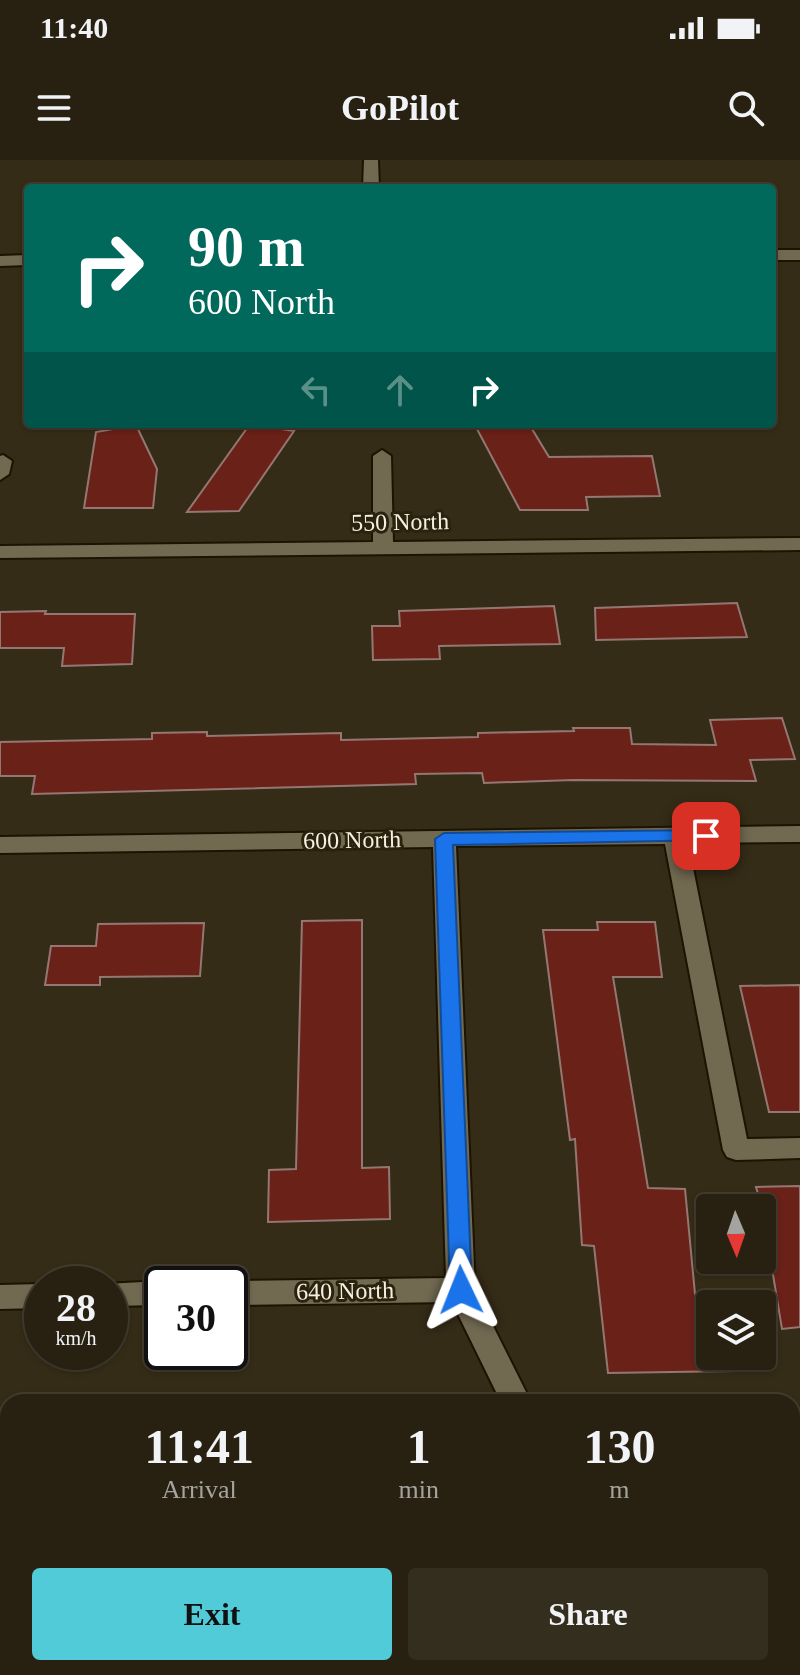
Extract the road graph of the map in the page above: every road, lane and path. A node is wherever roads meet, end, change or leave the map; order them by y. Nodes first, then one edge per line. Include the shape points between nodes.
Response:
1 (371, 160) edge
2 (371, 184) edge
3 (776, 255) edge
4 (800, 255) edge
5 (24, 260) edge
6 (0, 261) edge
7 (382, 456) dead end
8 (800, 544) edge
9 (383, 548) junction
10 (0, 552) edge
11 (800, 834) edge
12 (675, 836) junction
13 (444, 839) junction
14 (0, 845) edge
15 (800, 1148) edge
16 (461, 1290) junction
17 (248, 1293) edge
18 (24, 1296) edge
19 (0, 1297) edge
20 (512, 1394) edge

1 - 2 street
3 - 4 street
5 - 6 street
7 - 9 street
8 - 9 street, 550 North
9 - 10 street, 550 North
11 - 12 street, 600 North
12 - 13 street, 600 North
12 - 15 street via 736,1150
13 - 14 street, 600 North
13 - 16 street
16 - 17 street, 640 North
16 - 20 street
18 - 19 street

